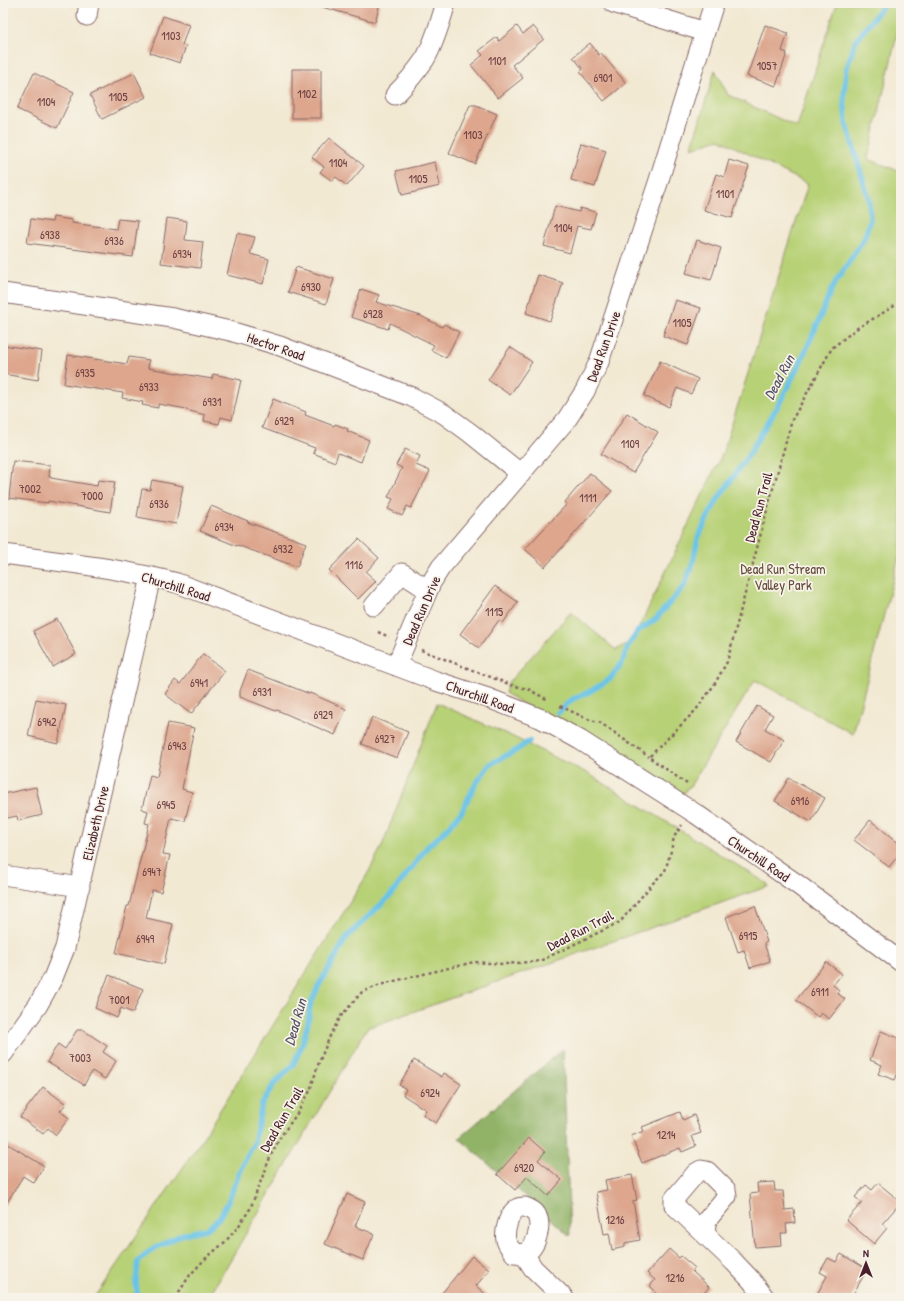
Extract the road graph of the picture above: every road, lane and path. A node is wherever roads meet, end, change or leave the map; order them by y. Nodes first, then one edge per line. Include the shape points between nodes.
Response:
1 (446, 3) edge
2 (613, 3) edge
3 (714, 3) edge
4 (705, 32) junction
5 (395, 95) dead end
6 (3, 293) edge
7 (901, 302) edge
8 (521, 474) junction
9 (3, 554) edge
10 (151, 577) junction
11 (428, 590) junction
12 (374, 606) dead end
13 (378, 632) dead end
14 (405, 643) junction
15 (396, 666) junction
16 (548, 700) dead end
17 (575, 713) dead end
18 (649, 757) junction
19 (691, 787) dead end
20 (696, 814) junction
21 (3, 876) edge
22 (80, 887) junction
23 (901, 962) edge
24 (3, 1054) edge
25 (708, 1237) dead end
26 (524, 1254) dead end
27 (177, 1298) edge
28 (564, 1298) edge
29 (765, 1298) edge

1 - 5 street via 436,36 426,57 412,78
2 - 4 street
3 - 4 street, Dead Run Drive
4 - 8 street, Dead Run Drive via 599,362 567,419
6 - 8 street, Hector Road via 173,318 280,346 412,397 469,432
7 - 18 path, Dead Run Trail via 856,329 832,348 792,420 727,662 696,710
8 - 11 street, Dead Run Drive via 441,567
9 - 10 street, Churchill Road
10 - 15 street, Churchill Road via 177,584
10 - 22 street, Elizabeth Drive
11 - 12 street via 402,573
11 - 14 street, Dead Run Drive
13 - 14 path
14 - 15 street, Dead Run Drive
14 - 16 path via 511,685 528,689
15 - 20 street, Churchill Road via 542,719 580,740
17 - 18 path via 599,722
18 - 19 path
20 - 23 street, Churchill Road via 797,884
20 - 27 path, Dead Run Trail via 686,819 674,837 665,872 620,922 540,961 504,964 474,962 386,983 362,992 341,1016 330,1036 310,1092 271,1155 250,1210 225,1242 190,1275
21 - 22 street
22 - 24 street, Elizabeth Drive via 65,948 53,978 38,1005
25 - 29 street via 751,1280
26 - 28 street via 533,1268

